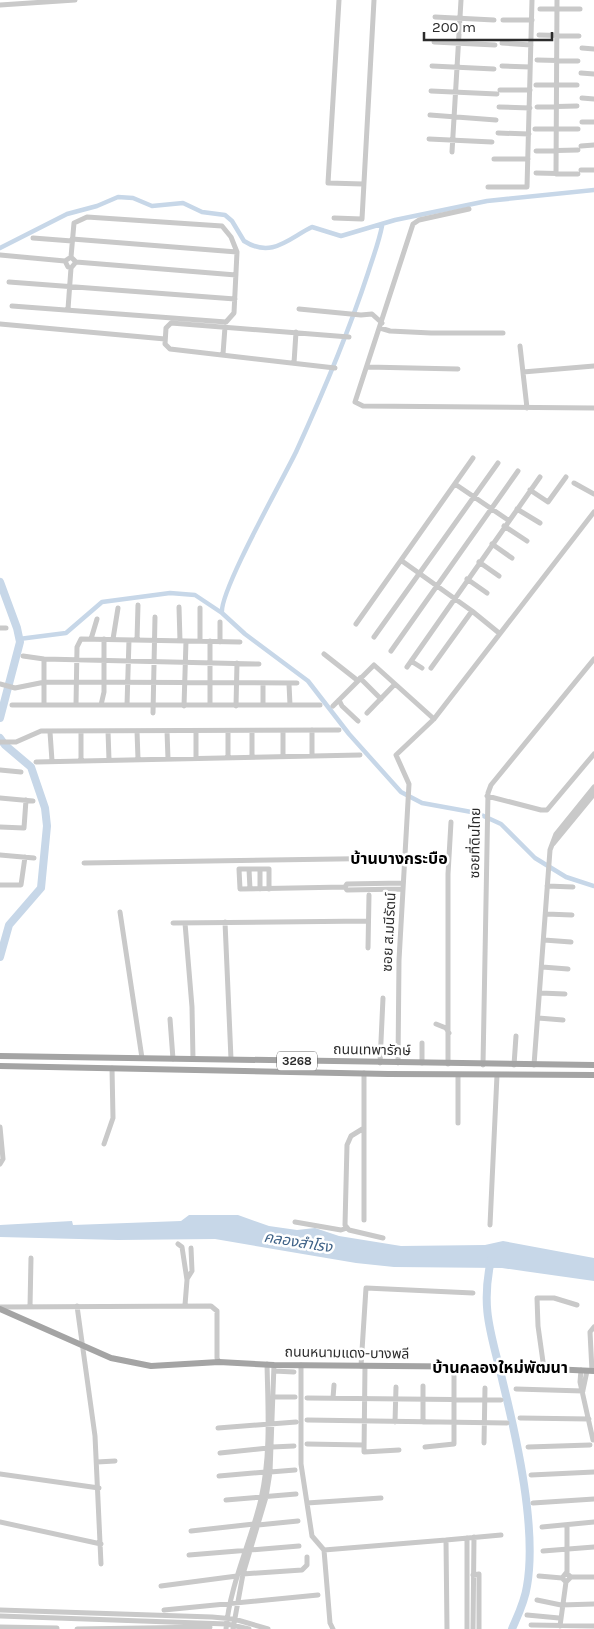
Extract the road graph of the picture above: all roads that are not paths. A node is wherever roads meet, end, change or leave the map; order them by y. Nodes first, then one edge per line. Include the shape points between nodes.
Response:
1 (75, 0) edge
2 (339, 0) edge
3 (374, 0) edge
4 (461, 0) edge
5 (532, 0) edge
6 (557, 0) edge
7 (0, 5) edge
8 (540, 9) dead end
9 (557, 9) junction
10 (580, 9) dead end
11 (435, 17) dead end
12 (460, 19) junction
13 (494, 20) dead end
14 (502, 20) dead end
15 (532, 20) junction
16 (539, 35) dead end
17 (557, 35) junction
18 (579, 36) dead end
19 (434, 42) dead end
20 (459, 43) junction
21 (502, 43) dead end
22 (495, 45) dead end
23 (531, 45) junction
24 (582, 48) dead end
25 (594, 49) edge
26 (537, 60) dead end
27 (557, 60) junction
28 (578, 61) dead end
29 (432, 66) dead end
30 (502, 66) dead end
31 (530, 67) junction
32 (457, 68) junction
33 (494, 69) dead end
34 (581, 73) dead end
35 (594, 74) edge
36 (536, 85) dead end
37 (556, 85) junction
38 (577, 85) dead end
39 (530, 90) junction
40 (431, 91) dead end
41 (456, 92) junction
42 (582, 98) dead end
43 (594, 99) edge
44 (577, 106) dead end
45 (499, 107) dead end
46 (537, 107) dead end
47 (556, 107) junction
48 (530, 108) junction
49 (430, 115) dead end
50 (454, 116) junction
51 (496, 120) dead end
52 (582, 122) dead end
53 (594, 122) edge
54 (535, 129) dead end
55 (556, 129) junction
56 (578, 129) dead end
57 (498, 133) dead end
58 (529, 134) junction
59 (429, 139) dead end
60 (452, 140) junction
61 (492, 142) dead end
62 (594, 146) edge
63 (556, 150) junction
64 (536, 151) dead end
65 (452, 152) dead end
66 (528, 158) junction
67 (494, 159) dead end
68 (594, 170) edge
69 (536, 174) dead end
70 (556, 174) junction
71 (363, 184) junction
72 (488, 187) dead end
73 (469, 209) dead end
74 (334, 218) dead end
75 (33, 238) dead end
76 (72, 240) junction
77 (237, 252) junction
78 (0, 256) edge
79 (71, 257) junction
80 (65, 261) junction
81 (76, 262) junction
82 (71, 268) junction
83 (236, 276) junction
84 (9, 282) dead end
85 (70, 286) junction
86 (234, 299) junction
87 (12, 306) dead end
88 (68, 309) junction
89 (299, 309) dead end
90 (0, 324) edge
91 (381, 325) junction
92 (225, 327) junction
93 (296, 332) junction
94 (503, 333) dead end
95 (349, 337) dead end
96 (165, 339) junction
97 (520, 346) dead end
98 (223, 354) junction
99 (294, 362) junction
100 (594, 366) edge
101 (366, 367) junction
102 (335, 368) dead end
103 (458, 368) dead end
104 (523, 372) junction
105 (527, 408) junction
106 (594, 408) edge
107 (473, 458) dead end
108 (498, 463) dead end
109 (518, 471) dead end
110 (540, 477) dead end
111 (566, 477) dead end
112 (574, 483) dead end
113 (455, 484) junction
114 (530, 490) junction
115 (594, 494) edge
116 (474, 497) junction
117 (490, 508) junction
118 (517, 509) junction
119 (594, 512) edge
120 (508, 520) junction
121 (540, 523) dead end
122 (504, 526) junction
123 (526, 541) dead end
124 (492, 544) junction
125 (512, 558) dead end
126 (402, 561) junction
127 (479, 562) junction
128 (418, 574) junction
129 (500, 576) dead end
130 (467, 579) junction
131 (436, 586) junction
132 (487, 593) dead end
133 (454, 598) junction
134 (138, 605) dead end
135 (179, 607) dead end
136 (118, 608) dead end
137 (200, 608) dead end
138 (472, 610) junction
139 (155, 617) dead end
140 (97, 619) dead end
141 (220, 622) dead end
142 (356, 624) dead end
143 (499, 633) junction
144 (374, 637) dead end
145 (91, 639) junction
146 (104, 639) junction
147 (113, 639) junction
148 (129, 640) junction
149 (136, 640) junction
150 (154, 640) junction
151 (180, 641) junction
152 (186, 641) junction
153 (200, 641) junction
154 (210, 641) junction
155 (220, 642) junction
156 (240, 642) dead end
157 (390, 651) dead end
158 (324, 654) dead end
159 (23, 656) dead end
160 (44, 659) junction
161 (77, 659) junction
162 (594, 659) edge
163 (104, 660) junction
164 (130, 660) junction
165 (411, 661) junction
166 (154, 662) junction
167 (186, 662) junction
168 (211, 662) junction
169 (237, 663) junction
170 (259, 664) dead end
171 (407, 667) dead end
172 (422, 668) dead end
173 (431, 668) dead end
174 (359, 679) junction
175 (45, 682) junction
176 (76, 682) junction
177 (104, 682) junction
178 (154, 682) junction
179 (211, 682) junction
180 (128, 683) junction
181 (185, 683) junction
182 (236, 683) junction
183 (263, 683) junction
184 (297, 683) dead end
185 (0, 684) edge
186 (289, 684) junction
187 (395, 684) junction
188 (380, 699) junction
189 (339, 700) junction
190 (12, 704) dead end
191 (44, 704) junction
192 (76, 704) junction
193 (101, 705) junction
194 (127, 705) junction
195 (263, 705) junction
196 (290, 705) junction
197 (320, 705) dead end
198 (154, 706) junction
199 (184, 706) junction
200 (210, 706) junction
201 (236, 706) junction
202 (333, 706) dead end
203 (153, 712) dead end
204 (367, 713) dead end
205 (434, 719) junction
206 (358, 721) dead end
207 (283, 730) junction
208 (312, 730) junction
209 (339, 730) dead end
210 (108, 731) junction
211 (137, 731) junction
212 (167, 731) junction
213 (196, 731) junction
214 (228, 731) junction
215 (252, 731) junction
216 (50, 732) junction
217 (80, 732) junction
218 (0, 742) edge
219 (594, 754) edge
220 (360, 755) dead end
221 (283, 756) junction
222 (312, 756) junction
223 (196, 758) junction
224 (228, 758) junction
225 (252, 758) junction
226 (138, 759) junction
227 (168, 759) junction
228 (81, 760) junction
229 (109, 760) junction
230 (52, 761) junction
231 (36, 762) dead end
232 (0, 770) edge
233 (21, 772) dead end
234 (594, 787) edge
235 (594, 794) edge
236 (487, 796) junction
237 (0, 798) edge
238 (26, 800) junction
239 (33, 801) dead end
240 (577, 812) junction
241 (451, 822) dead end
242 (0, 827) edge
243 (0, 855) edge
244 (25, 857) junction
245 (34, 858) dead end
246 (404, 858) junction
247 (84, 864) dead end
248 (249, 869) junction
249 (260, 869) junction
250 (0, 885) edge
251 (402, 886) junction
252 (547, 886) junction
253 (573, 887) dead end
254 (250, 889) junction
255 (260, 889) junction
256 (269, 889) junction
257 (368, 895) dead end
258 (120, 912) dead end
259 (546, 914) junction
260 (572, 915) dead end
261 (368, 920) junction
262 (225, 922) junction
263 (172, 923) dead end
264 (185, 923) junction
265 (544, 940) junction
266 (571, 942) dead end
267 (368, 948) dead end
268 (542, 967) junction
269 (568, 969) dead end
270 (540, 993) junction
271 (565, 994) dead end
272 (383, 998) dead end
273 (538, 1018) junction
274 (170, 1019) dead end
275 (563, 1020) dead end
276 (436, 1024) dead end
277 (449, 1033) junction
278 (516, 1036) dead end
279 (422, 1042) dead end
280 (0, 1056) edge
281 (71, 1057) junction
282 (142, 1058) junction
283 (173, 1059) junction
284 (193, 1059) junction
285 (231, 1059) junction
286 (380, 1063) junction
287 (398, 1063) junction
288 (422, 1063) junction
289 (448, 1064) junction
290 (483, 1064) junction
291 (514, 1065) junction
292 (534, 1065) junction
293 (594, 1065) edge
294 (0, 1066) edge
295 (71, 1067) junction
296 (112, 1068) junction
297 (364, 1073) junction
298 (458, 1074) junction
299 (497, 1075) junction
300 (594, 1075) edge
301 (458, 1123) dead end
302 (0, 1127) edge
303 (364, 1128) junction
304 (104, 1144) dead end
305 (0, 1164) edge
306 (364, 1220) dead end
307 (296, 1222) dead end
308 (490, 1225) dead end
309 (347, 1228) junction
310 (383, 1238) dead end
311 (178, 1244) dead end
312 (191, 1248) dead end
313 (31, 1258) dead end
314 (187, 1279) junction
315 (473, 1293) dead end
316 (185, 1305) junction
317 (577, 1305) dead end
318 (77, 1306) junction
319 (30, 1307) junction
320 (0, 1308) edge
321 (594, 1327) edge
322 (82, 1346) junction
323 (219, 1362) junction
324 (301, 1365) junction
325 (363, 1366) junction
326 (272, 1367) junction
327 (454, 1367) junction
328 (544, 1368) junction
329 (589, 1371) edge
330 (294, 1372) dead end
331 (270, 1380) junction
332 (334, 1385) dead end
333 (423, 1386) dead end
334 (396, 1387) dead end
335 (485, 1388) dead end
336 (516, 1388) dead end
337 (583, 1391) junction
338 (295, 1396) dead end
339 (273, 1397) junction
340 (307, 1398) dead end
341 (333, 1398) junction
342 (364, 1398) junction
343 (395, 1398) junction
344 (423, 1399) junction
345 (454, 1400) junction
346 (485, 1400) junction
347 (501, 1400) dead end
348 (520, 1418) dead end
349 (589, 1419) junction
350 (307, 1420) dead end
351 (296, 1422) dead end
352 (364, 1422) junction
353 (395, 1422) junction
354 (423, 1422) junction
355 (454, 1422) junction
356 (271, 1423) junction
357 (484, 1423) junction
358 (507, 1423) dead end
359 (218, 1428) dead end
360 (484, 1443) dead end
361 (593, 1443) edge
362 (307, 1444) dead end
363 (363, 1444) junction
364 (294, 1446) dead end
365 (528, 1447) dead end
366 (270, 1448) junction
367 (425, 1448) dead end
368 (399, 1450) dead end
369 (220, 1453) dead end
370 (115, 1461) dead end
371 (97, 1462) junction
372 (295, 1470) dead end
373 (268, 1472) junction
374 (594, 1472) edge
375 (0, 1474) edge
376 (531, 1475) dead end
377 (219, 1476) dead end
378 (99, 1488) junction
379 (296, 1494) dead end
380 (264, 1497) junction
381 (381, 1498) dead end
382 (594, 1499) edge
383 (226, 1500) dead end
384 (307, 1503) junction
385 (533, 1503) dead end
386 (298, 1521) dead end
387 (0, 1522) edge
388 (594, 1522) edge
389 (256, 1524) junction
390 (567, 1525) junction
391 (542, 1527) dead end
392 (191, 1531) dead end
393 (501, 1535) dead end
394 (474, 1537) junction
395 (468, 1538) junction
396 (446, 1540) junction
397 (101, 1544) junction
398 (299, 1546) dead end
399 (594, 1547) edge
400 (247, 1550) junction
401 (324, 1550) junction
402 (568, 1550) junction
403 (543, 1551) dead end
404 (189, 1555) dead end
405 (307, 1558) dead end
406 (101, 1564) dead end
407 (473, 1574) junction
408 (240, 1575) junction
409 (569, 1575) junction
410 (539, 1576) dead end
411 (594, 1576) edge
412 (564, 1580) junction
413 (162, 1586) dead end
414 (318, 1595) dead end
415 (537, 1600) dead end
416 (234, 1602) junction
417 (594, 1604) edge
418 (561, 1605) junction
419 (164, 1610) dead end
420 (2, 1613) edge
421 (527, 1615) dead end
422 (559, 1618) junction
423 (227, 1624) edge
424 (233, 1624) edge
425 (531, 1625) dead end
426 (560, 1626) junction
427 (594, 1626) edge
428 (210, 1627) dead end
429 (2, 1628) edge
430 (57, 1628) dead end
431 (130, 1628) edge
432 (77, 1629) edge
433 (249, 1629) edge
434 (268, 1629) edge
435 (333, 1629) edge
436 (447, 1629) edge
437 (467, 1629) edge
438 (473, 1629) edge
439 (479, 1629) edge

1 - 7 street
2 - 71 street via 328,183
3 - 71 street
4 - 12 street
5 - 15 street
6 - 9 street
8 - 9 street
9 - 10 street
9 - 17 street
11 - 12 street
12 - 13 street
12 - 20 street
14 - 15 street
15 - 23 street
16 - 17 street
17 - 18 street
17 - 27 street
19 - 20 street
20 - 22 street
20 - 32 street
21 - 23 street
23 - 31 street
24 - 25 street
26 - 27 street
27 - 28 street
27 - 37 street
29 - 32 street
30 - 31 street
31 - 39 street
32 - 33 street
32 - 41 street
34 - 35 street
36 - 37 street
37 - 38 street
37 - 47 street
39 - 41 street
39 - 48 street
40 - 41 street
41 - 50 street
42 - 43 street
44 - 47 street
45 - 48 street
46 - 47 street
47 - 55 street
48 - 58 street
49 - 50 street
50 - 51 street
50 - 60 street
52 - 53 street
54 - 55 street
55 - 56 street
55 - 63 street
57 - 58 street
58 - 66 street
59 - 60 street
60 - 61 street
60 - 65 street
62 - 63 street
63 - 64 street
63 - 70 street
66 - 67 street
66 - 72 street via 527,187
68 - 70 street
69 - 70 street
71 - 74 street via 362,219
73 - 91 street via 413,224
75 - 76 street
76 - 77 street
76 - 77 street via 74,223 87,217 218,225 231,237
76 - 79 street
77 - 83 street
78 - 80 street
79 - 80 street
79 - 81 street
80 - 82 street
81 - 82 street
81 - 83 street
82 - 85 street
83 - 86 street
84 - 85 street
85 - 86 street
85 - 88 street
86 - 88 street via 234,313 226,322
87 - 88 street
89 - 91 street via 361,316 372,314
90 - 96 street
91 - 94 street via 390,331
91 - 101 street
92 - 93 street
92 - 96 street via 171,323 166,328
92 - 98 street
93 - 95 street
93 - 99 street
96 - 98 street via 170,349
97 - 104 street
98 - 99 street
99 - 102 street
100 - 104 street
101 - 103 street
101 - 105 street via 354,398 359,405
104 - 105 street
105 - 106 street
107 - 113 street
108 - 116 street
109 - 117 street
110 - 114 street
111 - 114 street via 548,502
112 - 115 street
113 - 116 street
113 - 126 street
114 - 118 street
116 - 117 street
116 - 128 street
117 - 120 street
117 - 131 street
118 - 120 street
118 - 121 street
119 - 143 street
120 - 122 street
122 - 123 street
122 - 124 street
124 - 125 street
124 - 127 street
126 - 128 street
126 - 142 street
127 - 129 street
127 - 130 street
128 - 131 street
128 - 144 street
130 - 132 street
130 - 133 street
131 - 133 street
131 - 157 street
133 - 138 street
133 - 165 street
134 - 149 street
135 - 151 street
136 - 147 street
137 - 153 street
138 - 143 street
138 - 173 street
139 - 150 street
140 - 145 street
141 - 155 street
143 - 205 street
145 - 146 street
145 - 161 street via 78,641
146 - 147 street
146 - 163 street
147 - 148 street
148 - 149 street
148 - 164 street
149 - 150 street
150 - 151 street
150 - 166 street
151 - 152 street
152 - 153 street
152 - 167 street
153 - 154 street
154 - 155 street
154 - 168 street
155 - 156 street
158 - 174 street
159 - 160 street
160 - 161 street
160 - 175 street
161 - 163 street
161 - 176 street
162 - 236 street, ซอยที่ดินไทย via 491,785
163 - 164 street
163 - 177 street
164 - 166 street
164 - 180 street
165 - 171 street
165 - 172 street
166 - 167 street
166 - 178 street
167 - 168 street
167 - 181 street
168 - 169 street
168 - 179 street
169 - 170 street
169 - 182 street
174 - 187 street via 374,665
174 - 188 street
174 - 189 street
175 - 176 street
175 - 185 street via 15,688
175 - 191 street
176 - 177 street
176 - 192 street
177 - 180 street
177 - 193 street
178 - 180 street
178 - 181 street
178 - 198 street
179 - 181 street
179 - 182 street
179 - 200 street
180 - 194 street
181 - 199 street
182 - 183 street
182 - 201 street
183 - 186 street
183 - 195 street
184 - 186 street
186 - 196 street
187 - 188 street
187 - 205 street
188 - 204 street
189 - 202 street
189 - 206 street
190 - 191 street
191 - 192 street
192 - 193 street
193 - 194 street
194 - 198 street
195 - 196 street
195 - 201 street
196 - 197 street
198 - 199 street
198 - 203 street
199 - 200 street
200 - 201 street
205 - 246 street, ซอย ส.มนีรัตน์ via 396,755 408,778
207 - 208 street
207 - 215 street
207 - 221 street
208 - 209 street
208 - 222 street
210 - 211 street
210 - 217 street
210 - 229 street
211 - 212 street
211 - 226 street
212 - 213 street
212 - 227 street
213 - 214 street
213 - 223 street
214 - 215 street
214 - 224 street
215 - 225 street
216 - 217 street
216 - 218 street via 42,731 16,742
216 - 230 street
217 - 228 street
219 - 236 street via 547,810
220 - 222 street
221 - 222 street
221 - 225 street
223 - 224 street
223 - 227 street
224 - 225 street
226 - 227 street
226 - 229 street
228 - 229 street
228 - 230 street
230 - 231 street
232 - 233 street
234 - 240 street
235 - 240 street
236 - 290 street, ซอยที่ดินไทย
237 - 238 street
238 - 239 street
238 - 242 street via 24,828
240 - 252 street via 553,844
241 - 277 street via 448,874
243 - 244 street
244 - 245 street
244 - 250 street via 21,886
246 - 247 street
246 - 251 street, ซอย ส.มนีรัตน์
248 - 249 street
248 - 254 street
248 - 254 street via 239,869 240,889
249 - 255 street
249 - 256 street via 269,869
251 - 256 street via 347,884 345,887
251 - 287 street, ซอย ส.มนีรัตน์
252 - 253 street
252 - 259 street
254 - 255 street
255 - 256 street
257 - 261 street
258 - 282 street
259 - 260 street
259 - 265 street
261 - 262 street
261 - 267 street
262 - 264 street
262 - 285 street
263 - 264 street
264 - 284 street
265 - 266 street
265 - 268 street
268 - 269 street
268 - 270 street
270 - 271 street
270 - 273 street
272 - 286 street
273 - 275 street
273 - 292 street
274 - 283 street
276 - 277 street
277 - 289 street
278 - 291 street
279 - 288 street
280 - 281 main road, ถนนเทพารักษ์ / 3268
281 - 282 main road, ถนนเทพารักษ์ / 3268
281 - 295 main road
282 - 283 main road, ถนนเทพารักษ์ / 3268
283 - 284 main road, ถนนเทพารักษ์ / 3268
284 - 285 main road, ถนนเทพารักษ์ / 3268
285 - 286 main road, ถนนเทพารักษ์ / 3268
286 - 287 main road, ถนนเทพารักษ์ / 3268
287 - 288 main road, ถนนเทพารักษ์ / 3268
288 - 289 main road, ถนนเทพารักษ์ / 3268
289 - 290 main road, ถนนเทพารักษ์ / 3268
290 - 291 main road, ถนนเทพารักษ์ / 3268
291 - 292 main road, ถนนเทพารักษ์ / 3268
292 - 293 main road, ถนนเทพารักษ์ / 3268
294 - 295 main road, ถนนเทพารักษ์ / 3268
295 - 296 main road, ถนนเทพารักษ์ / 3268
296 - 297 main road, ถนนเทพารักษ์ / 3268
296 - 304 street via 113,1118
297 - 298 main road, ถนนเทพารักษ์ / 3268
297 - 303 street
298 - 299 main road, ถนนเทพารักษ์ / 3268
298 - 301 street
299 - 300 main road, ถนนเทพารักษ์ / 3268
299 - 308 street
302 - 305 street via 3,1159
303 - 306 street
303 - 309 street via 351,1136 347,1145
307 - 309 street via 341,1230
309 - 310 street
311 - 314 street via 182,1247
312 - 314 street via 192,1272
313 - 319 street
314 - 316 street
315 - 325 street via 366,1288
316 - 318 street, ถนนหนามแดง-บางพลี
316 - 323 street, ถนนหนามแดง-บางพลี via 216,1309
317 - 328 street via 554,1298 537,1298
318 - 319 street, ถนนหนามแดง-บางพลี
318 - 322 street
319 - 320 street, ถนนหนามแดง-บางพลี
320 - 322 main road, ถนนหนามแดง-บางพลี
321 - 329 street via 590,1332
322 - 323 main road, ถนนหนามแดง-บางพลี via 111,1358 152,1366
322 - 371 street
323 - 326 main road, ถนนหนามแดง-บางพลี
324 - 325 main road, ถนนหนามแดง-บางพลี
324 - 326 main road, ถนนหนามแดง-บางพลี
324 - 384 street via 301,1464
325 - 327 main road, ถนนหนามแดง-บางพลี
325 - 342 street
326 - 330 street
326 - 331 street
326 - 331 street
327 - 328 main road, ถนนหนามแดง-บางพลี
327 - 345 street
328 - 329 main road, ถนนหนามแดง-บางพลี
329 - 337 street
331 - 339 street
331 - 356 street
332 - 341 street
333 - 344 street
334 - 343 street
335 - 346 street
336 - 337 street
337 - 349 street
338 - 339 street
339 - 356 street
340 - 341 street
341 - 342 street
342 - 343 street
342 - 352 street
343 - 344 street
343 - 353 street
344 - 345 street
344 - 354 street
345 - 346 street
345 - 355 street
346 - 347 street
346 - 357 street
348 - 349 street
349 - 361 street
350 - 352 street
351 - 356 street
352 - 353 street
352 - 363 street
353 - 354 street
354 - 355 street
355 - 357 street
355 - 367 street via 454,1444
356 - 359 street
356 - 366 street
357 - 358 street
357 - 360 street
361 - 365 street
362 - 363 street
363 - 368 street via 366,1453
364 - 366 street
366 - 369 street
366 - 373 street
370 - 371 street
371 - 378 street
372 - 373 street
373 - 377 street
373 - 380 street
374 - 376 street
375 - 378 street
378 - 397 street
379 - 380 street
380 - 383 street
380 - 389 street
381 - 384 street
382 - 385 street
384 - 401 street via 312,1536
386 - 389 street
387 - 397 street
388 - 390 street
389 - 392 street
389 - 400 street
390 - 391 street
390 - 402 street
393 - 394 street
394 - 395 street
394 - 407 street
395 - 396 street
395 - 437 street
396 - 401 street
396 - 436 street
397 - 406 street
398 - 400 street
399 - 402 street
400 - 404 street
400 - 408 street
401 - 435 street
402 - 403 street
402 - 409 street
405 - 408 street via 307,1565 302,1570
407 - 438 street
407 - 439 street via 480,1574
408 - 413 street
408 - 416 street
409 - 411 street
409 - 412 street
410 - 412 street
412 - 418 street
414 - 416 street
415 - 418 street
416 - 419 street
416 - 423 street
416 - 424 street
417 - 418 street
418 - 422 street
420 - 423 street
420 - 429 street
421 - 422 street
422 - 426 street
423 - 424 street
424 - 433 street
424 - 434 street
425 - 426 street
426 - 427 street
428 - 431 street
429 - 430 street
431 - 432 street

